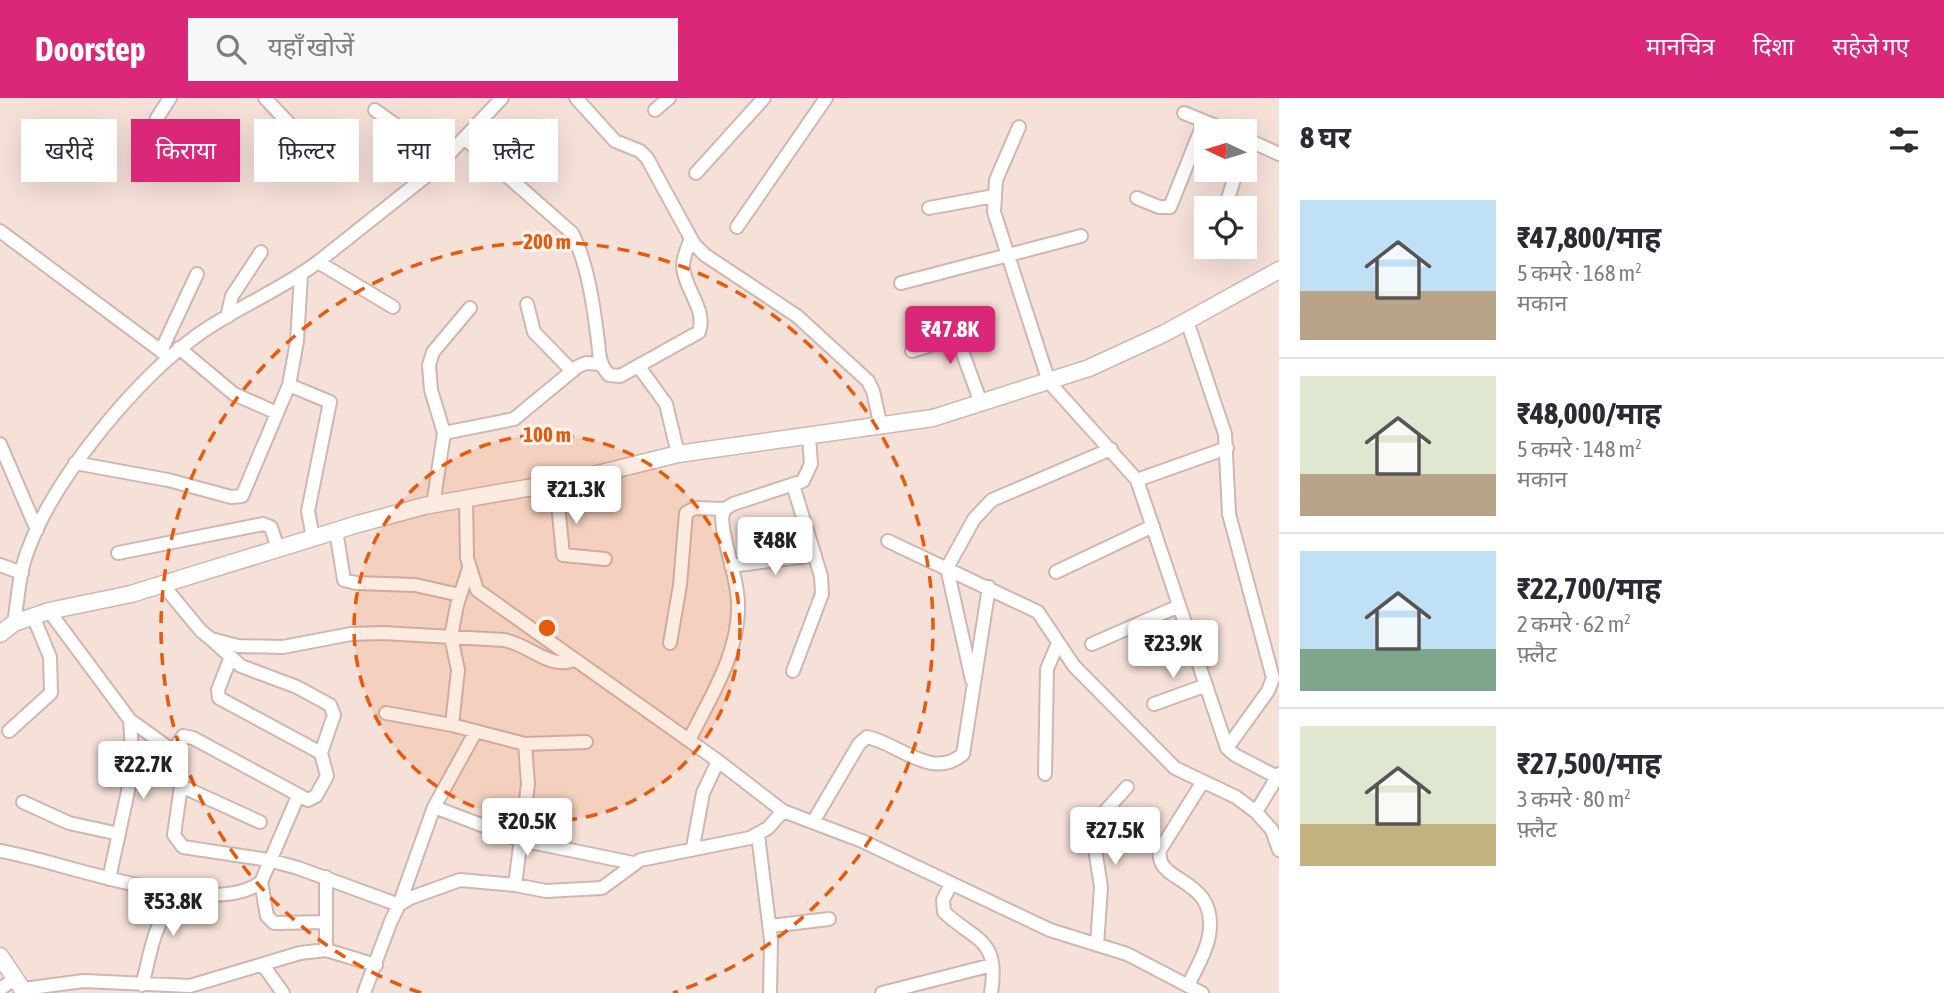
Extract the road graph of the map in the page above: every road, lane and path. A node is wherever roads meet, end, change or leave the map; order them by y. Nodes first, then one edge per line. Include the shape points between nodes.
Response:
1 (170, 98) edge
2 (265, 98) edge
3 (502, 98) edge
4 (576, 98) edge
5 (669, 98) edge
6 (764, 98) edge
7 (826, 98) edge
8 (376, 110) dead end
9 (655, 110) dead end
10 (1184, 113) dead end
11 (157, 118) dead end
12 (285, 119) edge
13 (388, 119) edge
14 (1198, 119) edge
15 (1019, 127) dead end
16 (464, 138) junction
17 (1257, 146) edge
18 (455, 148) edge
19 (1194, 149) edge
20 (1279, 154) edge
21 (696, 173) dead end
22 (417, 182) edge
23 (994, 196) junction
24 (1137, 198) dead end
25 (929, 208) dead end
26 (737, 227) dead end
27 (0, 231) edge
28 (1080, 236) dead end
29 (691, 238) junction
30 (261, 252) dead end
31 (1008, 258) junction
32 (317, 262) junction
33 (1279, 270) edge
34 (197, 274) dead end
35 (300, 275) junction
36 (901, 283) dead end
37 (527, 304) dead end
38 (393, 307) dead end
39 (470, 308) dead end
40 (227, 317) junction
41 (950, 318) dead end
42 (1187, 321) junction
43 (957, 337) junction
44 (912, 351) dead end
45 (170, 352) junction
46 (601, 364) junction
47 (639, 367) junction
48 (572, 371) junction
49 (1049, 382) junction
50 (289, 385) junction
51 (981, 403) junction
52 (277, 413) junction
53 (881, 426) junction
54 (444, 433) junction
55 (809, 437) junction
56 (0, 444) edge
57 (1227, 448) junction
58 (1111, 449) junction
59 (678, 454) junction
60 (75, 463) junction
61 (1137, 480) junction
62 (556, 483) junction
63 (793, 485) junction
64 (466, 500) junction
65 (433, 505) junction
66 (725, 509) junction
67 (1153, 526) junction
68 (37, 530) junction
69 (337, 530) junction
70 (313, 538) junction
71 (888, 541) dead end
72 (278, 549) junction
73 (118, 553) dead end
74 (815, 555) junction
75 (605, 559) dead end
76 (0, 565) edge
77 (731, 566) junction
78 (469, 568) junction
79 (947, 568) junction
80 (1056, 572) dead end
81 (22, 573) junction
82 (163, 584) junction
83 (989, 587) junction
84 (460, 595) junction
85 (1178, 606) junction
86 (41, 614) junction
87 (14, 623) junction
88 (0, 634) edge
89 (451, 637) junction
90 (211, 639) junction
91 (670, 643) dead end
92 (1058, 643) junction
93 (1092, 644) dead end
94 (230, 659) junction
95 (574, 660) junction
96 (793, 671) dead end
97 (1204, 686) junction
98 (974, 687) junction
99 (1154, 704) dead end
100 (386, 713) dead end
101 (130, 720) junction
102 (452, 725) junction
103 (9, 731) dead end
104 (476, 731) junction
105 (689, 740) junction
106 (586, 742) dead end
107 (525, 744) junction
108 (1227, 748) junction
109 (173, 751) junction
110 (321, 753) junction
111 (718, 761) junction
112 (1045, 774) dead end
113 (1278, 775) edge
114 (1202, 783) junction
115 (181, 786) junction
116 (1127, 787) dead end
117 (298, 796) junction
118 (23, 802) dead end
119 (434, 807) junction
120 (783, 811) junction
121 (1256, 812) junction
122 (260, 821) dead end
123 (813, 822) junction
124 (119, 834) junction
125 (758, 835) junction
126 (521, 840) junction
127 (1278, 843) edge
128 (693, 847) junction
129 (0, 850) edge
130 (269, 860) junction
131 (633, 863) junction
132 (326, 877) junction
133 (109, 879) junction
134 (261, 882) junction
135 (951, 884) junction
136 (515, 885) junction
137 (209, 895) junction
138 (399, 905) junction
139 (829, 919) dead end
140 (326, 922) junction
141 (770, 926) junction
142 (1097, 945) junction
143 (326, 950) junction
144 (0, 956) edge
145 (263, 965) junction
146 (376, 965) junction
147 (992, 965) junction
148 (1188, 986) junction
149 (22, 987) edge
150 (136, 987) edge
151 (0, 989) edge
152 (283, 993) edge
153 (364, 993) edge
154 (770, 993) edge
155 (882, 993) edge
156 (991, 993) edge
157 (1202, 993) edge

1 - 11 street
2 - 12 street
3 - 16 street
4 - 29 street via 615,141 647,158
5 - 9 street
6 - 21 street
7 - 26 street
8 - 13 street
10 - 14 street
15 - 23 street via 996,180
16 - 18 street
16 - 46 street via 572,233 580,250
17 - 20 street
19 - 24 street via 1170,207 1159,208
22 - 32 street
23 - 25 street
23 - 31 street via 994,212
27 - 45 street
28 - 31 street
29 - 47 street via 683,264 701,316 699,331
29 - 53 street via 705,255 813,328 868,381
30 - 40 street via 232,296
31 - 36 street
31 - 49 street
32 - 35 street
32 - 38 street
33 - 42 street
34 - 45 street
35 - 40 street
35 - 50 street via 298,341
37 - 48 street via 534,332
39 - 54 street via 433,352 429,365
40 - 45 street
41 - 43 street
42 - 49 street
42 - 57 street
43 - 44 street
43 - 51 street
45 - 52 street via 233,394
45 - 60 street
46 - 47 street via 615,378
46 - 48 street via 586,363
47 - 59 street via 666,404
48 - 54 street via 514,419
49 - 51 street
49 - 58 street
50 - 52 street
50 - 70 street via 330,402 308,511
51 - 53 street via 933,418
52 - 60 street via 244,492 237,498
53 - 55 street
54 - 65 street
55 - 59 street
55 - 63 street via 809,474
56 - 68 street
57 - 61 street
57 - 108 street via 1229,514 1273,678
58 - 61 street
58 - 79 street via 992,500 974,519
59 - 62 street
60 - 68 street
61 - 67 street
62 - 64 street
62 - 75 street via 563,555
63 - 66 street
63 - 74 street
64 - 65 street
64 - 78 street
65 - 69 street
66 - 77 street via 723,530
66 - 91 street via 695,508 686,513
67 - 80 street
67 - 85 street
68 - 81 street
69 - 70 street
69 - 84 street via 344,580 415,585
70 - 72 street
71 - 79 street
72 - 73 street via 271,527 262,524
72 - 82 street
74 - 77 street
74 - 96 street via 822,594
76 - 81 street
77 - 105 street via 738,604 736,634 727,663
78 - 84 street
78 - 95 street via 477,590 488,601
79 - 83 street
79 - 98 street
81 - 87 street
82 - 86 street
82 - 90 street
83 - 92 street via 1038,612
83 - 98 street
84 - 89 street
85 - 93 street
85 - 97 street
86 - 87 street
86 - 101 street
86 - 103 street via 50,657 51,693
87 - 88 street
89 - 90 street via 372,633 283,647 238,646
89 - 95 street via 519,642 552,662
89 - 102 street via 458,670
90 - 94 street
92 - 112 street via 1046,669
92 - 114 street via 1074,666 1175,768
94 - 110 street via 219,698
94 - 110 street via 330,705 334,715
95 - 105 street
97 - 99 street
97 - 108 street
98 - 123 street via 965,748 957,759 941,765 928,763 867,737
100 - 102 street
101 - 109 street
101 - 124 street via 133,768
102 - 104 street
104 - 107 street
104 - 119 street
105 - 111 street
106 - 107 street
107 - 126 street via 528,784
108 - 113 street
109 - 115 street
109 - 117 street via 179,739 193,738
110 - 117 street via 326,780 313,799
111 - 120 street
111 - 128 street via 703,793
113 - 121 street
114 - 121 street via 1236,797
114 - 148 street via 1159,858 1163,869 1195,888 1205,904 1209,934
115 - 122 street
115 - 130 street via 174,835 177,843
116 - 142 street via 1101,816 1093,836 1101,887
117 - 130 street
118 - 124 street via 76,825
119 - 126 street
119 - 138 street
120 - 123 street
120 - 125 street
121 - 127 street
123 - 135 street
124 - 133 street
125 - 128 street
125 - 141 street
126 - 131 street
126 - 136 street
128 - 131 street
129 - 133 street
130 - 132 street
130 - 134 street
131 - 136 street via 612,882 588,891
132 - 138 street
132 - 140 street
133 - 137 street
134 - 137 street via 238,892
134 - 140 street via 267,916 274,923
135 - 142 street via 1050,930
135 - 147 street via 943,900 944,912 981,939
136 - 138 street via 460,880
137 - 150 street via 167,912
138 - 146 street
139 - 141 street
140 - 143 street
141 - 154 street
142 - 148 street via 1127,954
143 - 145 street
143 - 146 street
144 - 149 street
145 - 150 street via 190,986
145 - 152 street
146 - 153 street
147 - 155 street
147 - 156 street
148 - 157 street
149 - 150 street via 84,981
149 - 151 street

